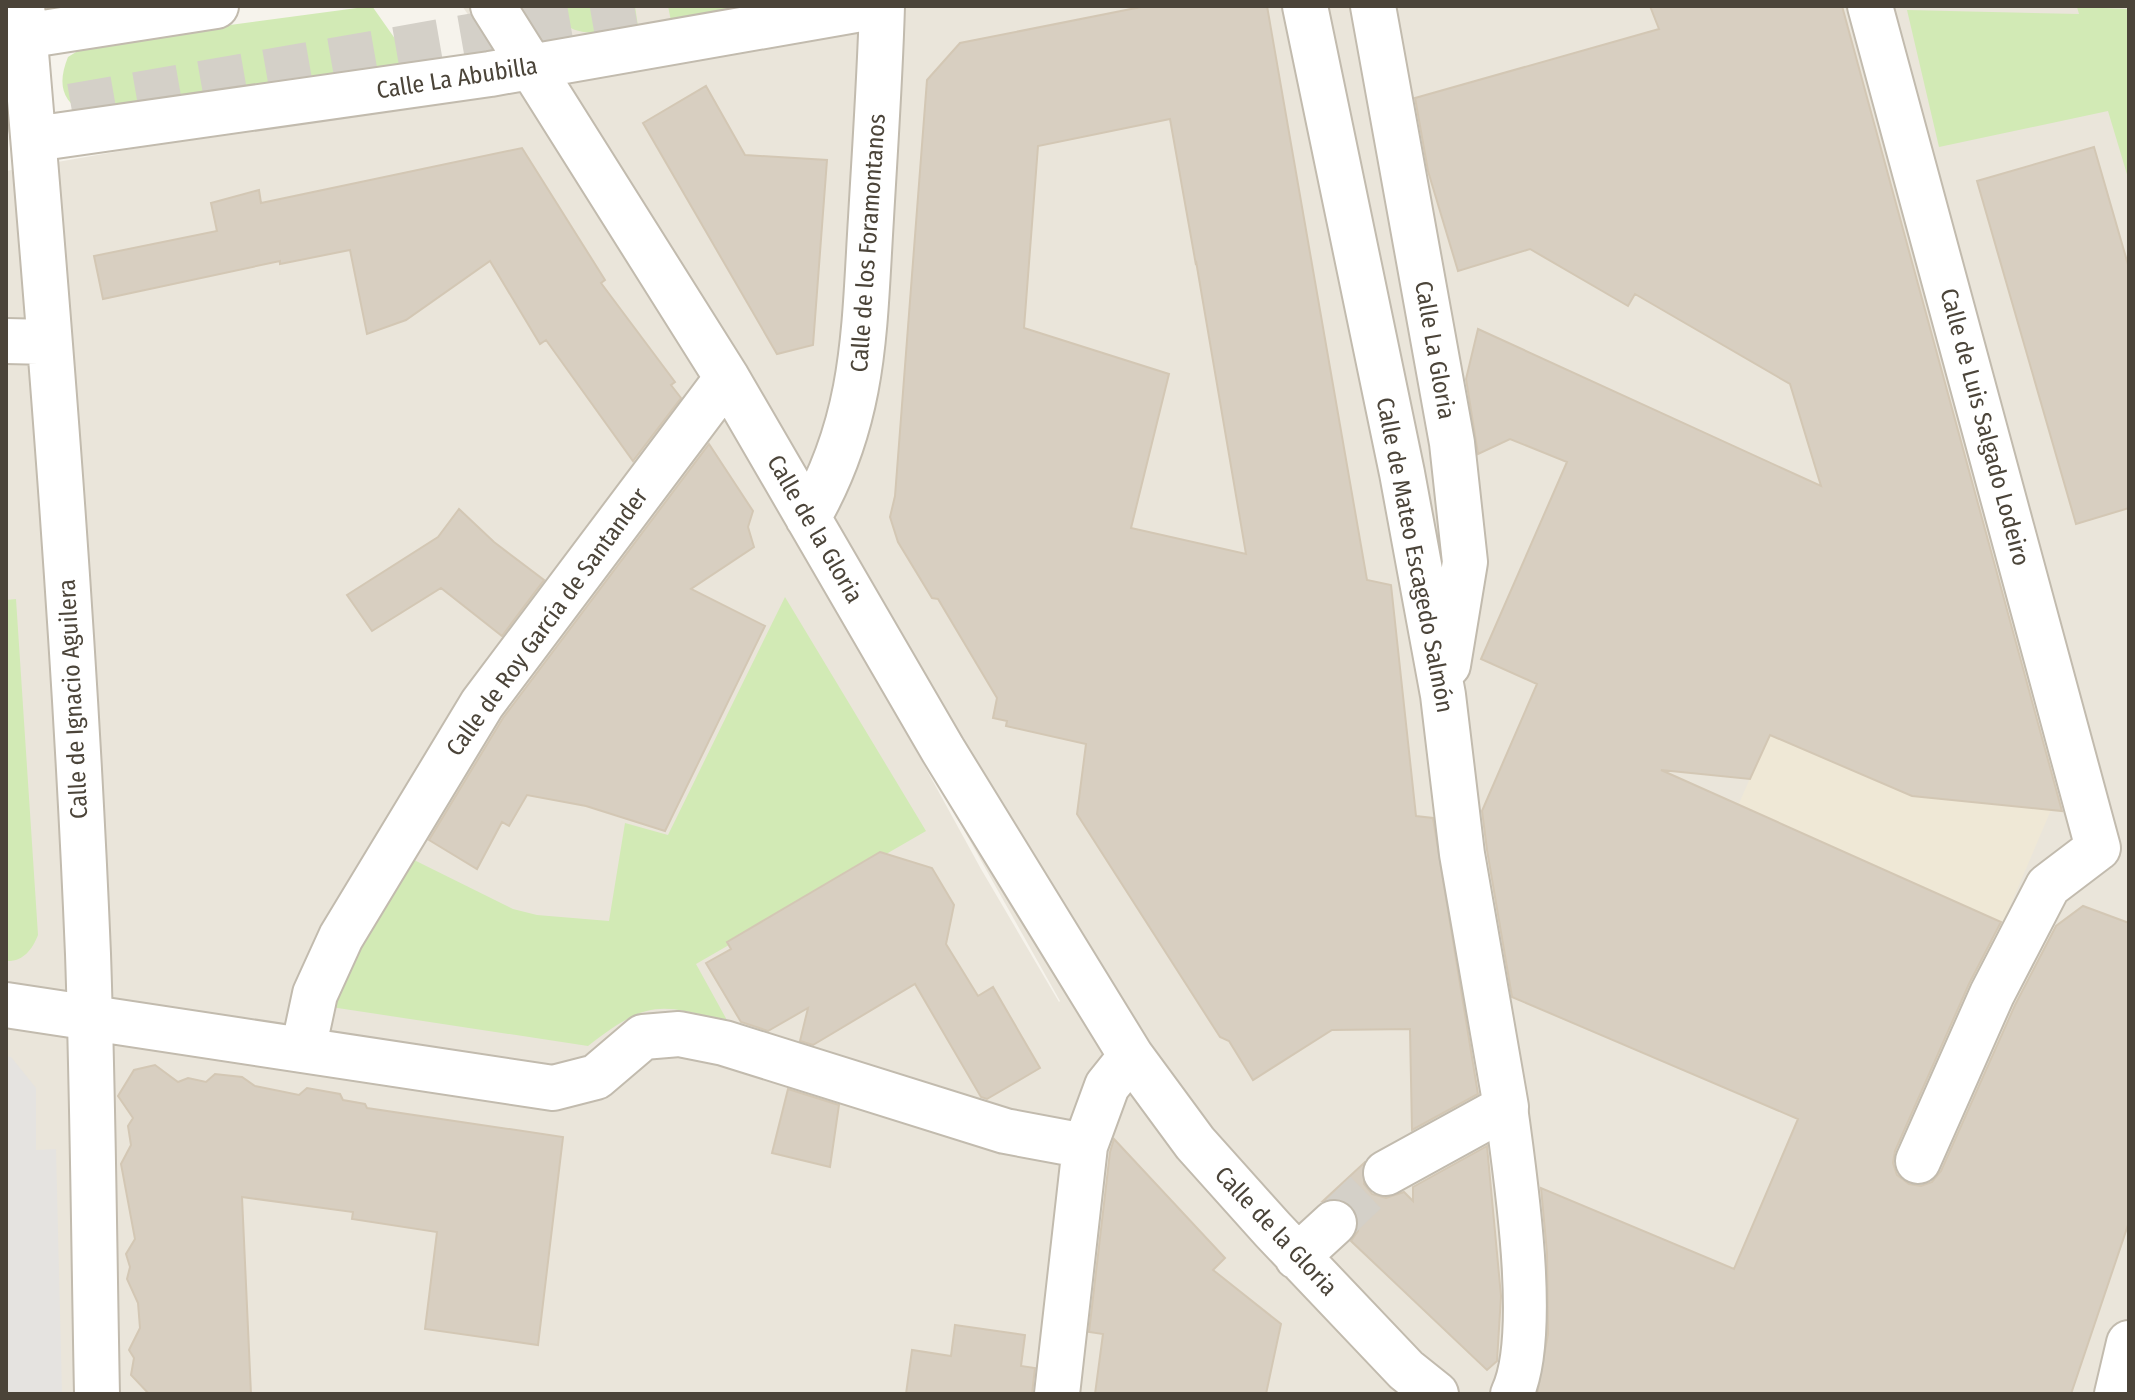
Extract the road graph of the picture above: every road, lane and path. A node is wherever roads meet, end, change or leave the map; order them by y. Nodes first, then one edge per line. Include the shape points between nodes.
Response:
1 (216, 6) edge
2 (493, 6) edge
3 (880, 6) edge
4 (1305, 6) edge
5 (1373, 6) edge
6 (1870, 6) edge
7 (23, 21) edge
8 (531, 67) junction
9 (34, 139) junction
10 (6, 341) edge
11 (49, 342) junction
12 (727, 378) junction
13 (808, 518) junction
14 (1443, 695) junction
15 (2114, 853) edge
16 (6, 1005) edge
17 (90, 1017) junction
18 (303, 1050) junction
19 (1131, 1056) junction
20 (1506, 1107) junction
21 (1085, 1146) junction
22 (1918, 1161) dead end
23 (1386, 1173) tunnel mouth
24 (1334, 1223) tunnel mouth
25 (1297, 1257) junction
26 (2129, 1343) edge
27 (97, 1394) edge
28 (1057, 1394) edge
29 (1436, 1394) edge
30 (1512, 1394) edge
31 (2117, 1394) edge

1 - 7 street
2 - 8 street, Calle de la Gloria
3 - 8 street, Calle La Abubilla
3 - 13 street, Calle de los Foramontanos via 861,369 845,443
4 - 14 street, Calle de Mateo Escagedo Salmón
5 - 14 street, Calle La Gloria via 1452,443 1465,562
6 - 15 street, Calle de Luis Salgado Lodeiro
7 - 9 street, Calle de Ignacio Aguilera
8 - 9 street, Calle La Abubilla
8 - 12 street, Calle de la Gloria
9 - 11 street, Calle de Ignacio Aguilera
10 - 11 street
11 - 17 street, Calle de Ignacio Aguilera
12 - 13 street, Calle de la Gloria
12 - 18 street, Calle de Roy García de Santander via 482,704 341,937 315,994
13 - 19 street, Calle de la Gloria
14 - 20 street, Calle de Mateo Escagedo Salmón via 1462,854
15 - 22 street, Calle de Luis Salgado Lodeiro via 2048,886 1992,994
16 - 17 street
17 - 18 street
17 - 27 street, Calle de Ignacio Aguilera
18 - 21 street via 553,1088 596,1077 643,1037 679,1034 724,1043 1005,1131
19 - 21 street via 1107,1086
19 - 25 street, Calle de la Gloria via 1195,1143
20 - 23 street
20 - 30 street, Calle de Mateo Escagedo Salmón via 1523,1311 1522,1351
21 - 28 street
24 - 25 street
25 - 29 street, Calle de la Gloria
26 - 31 street

